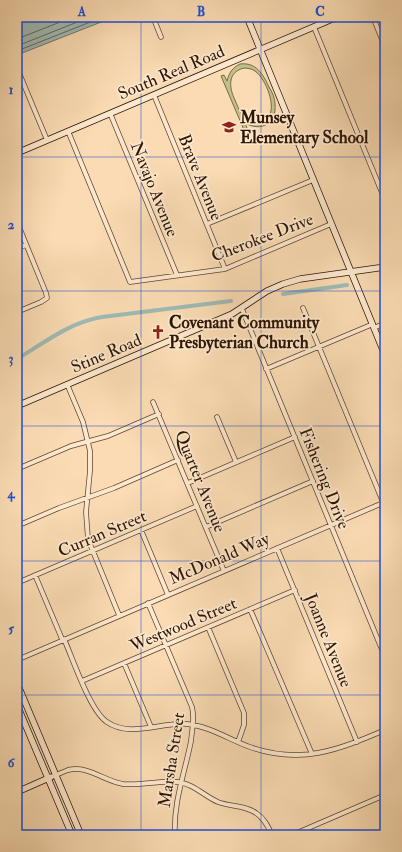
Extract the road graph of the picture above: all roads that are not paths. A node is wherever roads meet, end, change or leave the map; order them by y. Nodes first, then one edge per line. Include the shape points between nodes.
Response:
1 (153, 17) edge
2 (247, 17) edge
3 (337, 17) edge
4 (373, 17) edge
5 (314, 27) junction
6 (161, 36) dead end
7 (385, 47) edge
8 (260, 50) junction
9 (17, 68) edge
10 (154, 95) junction
11 (110, 113) junction
12 (68, 131) junction
13 (47, 140) junction
14 (17, 153) edge
15 (313, 180) junction
16 (385, 200) edge
17 (17, 222) edge
18 (207, 224) junction
19 (331, 224) junction
20 (26, 245) junction
21 (17, 248) edge
22 (385, 267) edge
23 (225, 269) junction
24 (351, 272) junction
25 (176, 275) junction
26 (303, 308) dead end
27 (242, 309) junction
28 (17, 312) edge
29 (385, 323) edge
30 (373, 326) junction
31 (319, 347) junction
32 (385, 355) edge
33 (266, 369) junction
34 (67, 384) junction
35 (153, 402) dead end
36 (17, 406) edge
37 (159, 414) junction
38 (218, 417) dead end
39 (294, 437) junction
40 (88, 441) junction
41 (178, 460) junction
42 (236, 462) junction
43 (17, 469) edge
44 (313, 481) junction
45 (188, 483) junction
46 (87, 498) junction
47 (384, 504) edge
48 (197, 506) junction
49 (331, 525) junction
50 (17, 526) edge
51 (206, 527) junction
52 (141, 530) junction
53 (277, 548) junction
54 (92, 551) junction
55 (224, 571) junction
56 (35, 575) junction
57 (17, 583) edge
58 (295, 590) junction
59 (168, 594) junction
60 (148, 603) junction
61 (250, 609) junction
62 (119, 615) junction
63 (208, 627) junction
64 (63, 639) junction
65 (166, 645) junction
66 (385, 657) edge
67 (17, 660) edge
68 (124, 663) junction
69 (82, 681) junction
70 (17, 683) edge
71 (17, 705) edge
72 (193, 725) junction
73 (151, 727) junction
74 (385, 730) edge
75 (238, 742) junction
76 (357, 742) junction
77 (312, 754) junction
78 (52, 777) junction
79 (182, 783) junction
80 (17, 792) edge
81 (385, 796) edge
82 (72, 835) edge
83 (80, 835) edge
84 (175, 835) edge
85 (272, 835) edge
86 (292, 835) edge

1 - 6 street
2 - 8 street
3 - 5 street, South Real Road
4 - 7 street
5 - 8 street, South Real Road
5 - 16 street
8 - 10 street, South Real Road
8 - 15 street
9 - 13 street
10 - 11 street, South Real Road
10 - 18 street, Brave Avenue
11 - 12 street, South Real Road
11 - 25 street, Navajo Avenue
12 - 13 street, South Real Road
12 - 25 street, Cherokee Drive via 130,282
13 - 14 street, South Real Road
15 - 18 street
15 - 19 street
17 - 20 street
18 - 23 street, Brave Avenue
19 - 23 street, Cherokee Drive
19 - 24 street
20 - 21 street
20 - 28 street via 47,298
22 - 24 street, Stine Road
23 - 25 street, Cherokee Drive
24 - 27 street, Stine Road via 284,284
24 - 30 street
26 - 31 street
27 - 33 street, Fishering Drive
27 - 34 street, Stine Road
29 - 30 street
30 - 31 street
30 - 32 street
31 - 33 street
31 - 47 street
33 - 39 street, Fishering Drive
34 - 36 street, Stine Road
34 - 40 street
35 - 37 street, Quarter Avenue
37 - 40 street
37 - 41 street, Quarter Avenue
38 - 42 street
39 - 42 street
39 - 44 street, Fishering Drive
40 - 43 street
40 - 46 street via 90,471
41 - 45 street, Quarter Avenue
41 - 46 street
42 - 45 street
44 - 49 street, Fishering Drive
44 - 51 street
45 - 48 street, Quarter Avenue
46 - 50 street
46 - 54 street via 86,526
47 - 49 street, McDonald Way
48 - 51 street, Quarter Avenue
48 - 52 street, Curran Street
49 - 53 street, McDonald Way
49 - 66 street, Fishering Drive
51 - 55 street, Quarter Avenue
52 - 54 street, Curran Street
52 - 59 street
53 - 55 street, McDonald Way
53 - 58 street, Joanne Avenue
54 - 56 street, Curran Street
54 - 62 street
55 - 59 street, McDonald Way
56 - 57 street, Curran Street
56 - 64 street
58 - 61 street, Westwood Street
58 - 76 street, Joanne Avenue
59 - 60 street, McDonald Way
60 - 62 street, McDonald Way
60 - 65 street, Marsha Street
61 - 63 street, Westwood Street
61 - 77 street
62 - 64 street, McDonald Way
63 - 65 street, Westwood Street
63 - 75 street via 244,713 244,724
64 - 67 street, McDonald Way
64 - 69 street
65 - 68 street, Westwood Street
65 - 72 street, Marsha Street via 192,707
68 - 69 street, Westwood Street
68 - 73 street
69 - 73 street via 93,707 106,722 125,729
70 - 78 street
71 - 78 street
72 - 73 street
72 - 75 street
72 - 79 street, Marsha Street
74 - 76 street
75 - 77 street via 272,753
76 - 77 street
78 - 79 street via 78,769 124,784 173,781
78 - 80 street
78 - 82 street
78 - 83 street
79 - 84 street, Marsha Street via 175,818
79 - 85 street via 218,802 252,810 262,817
81 - 86 street

